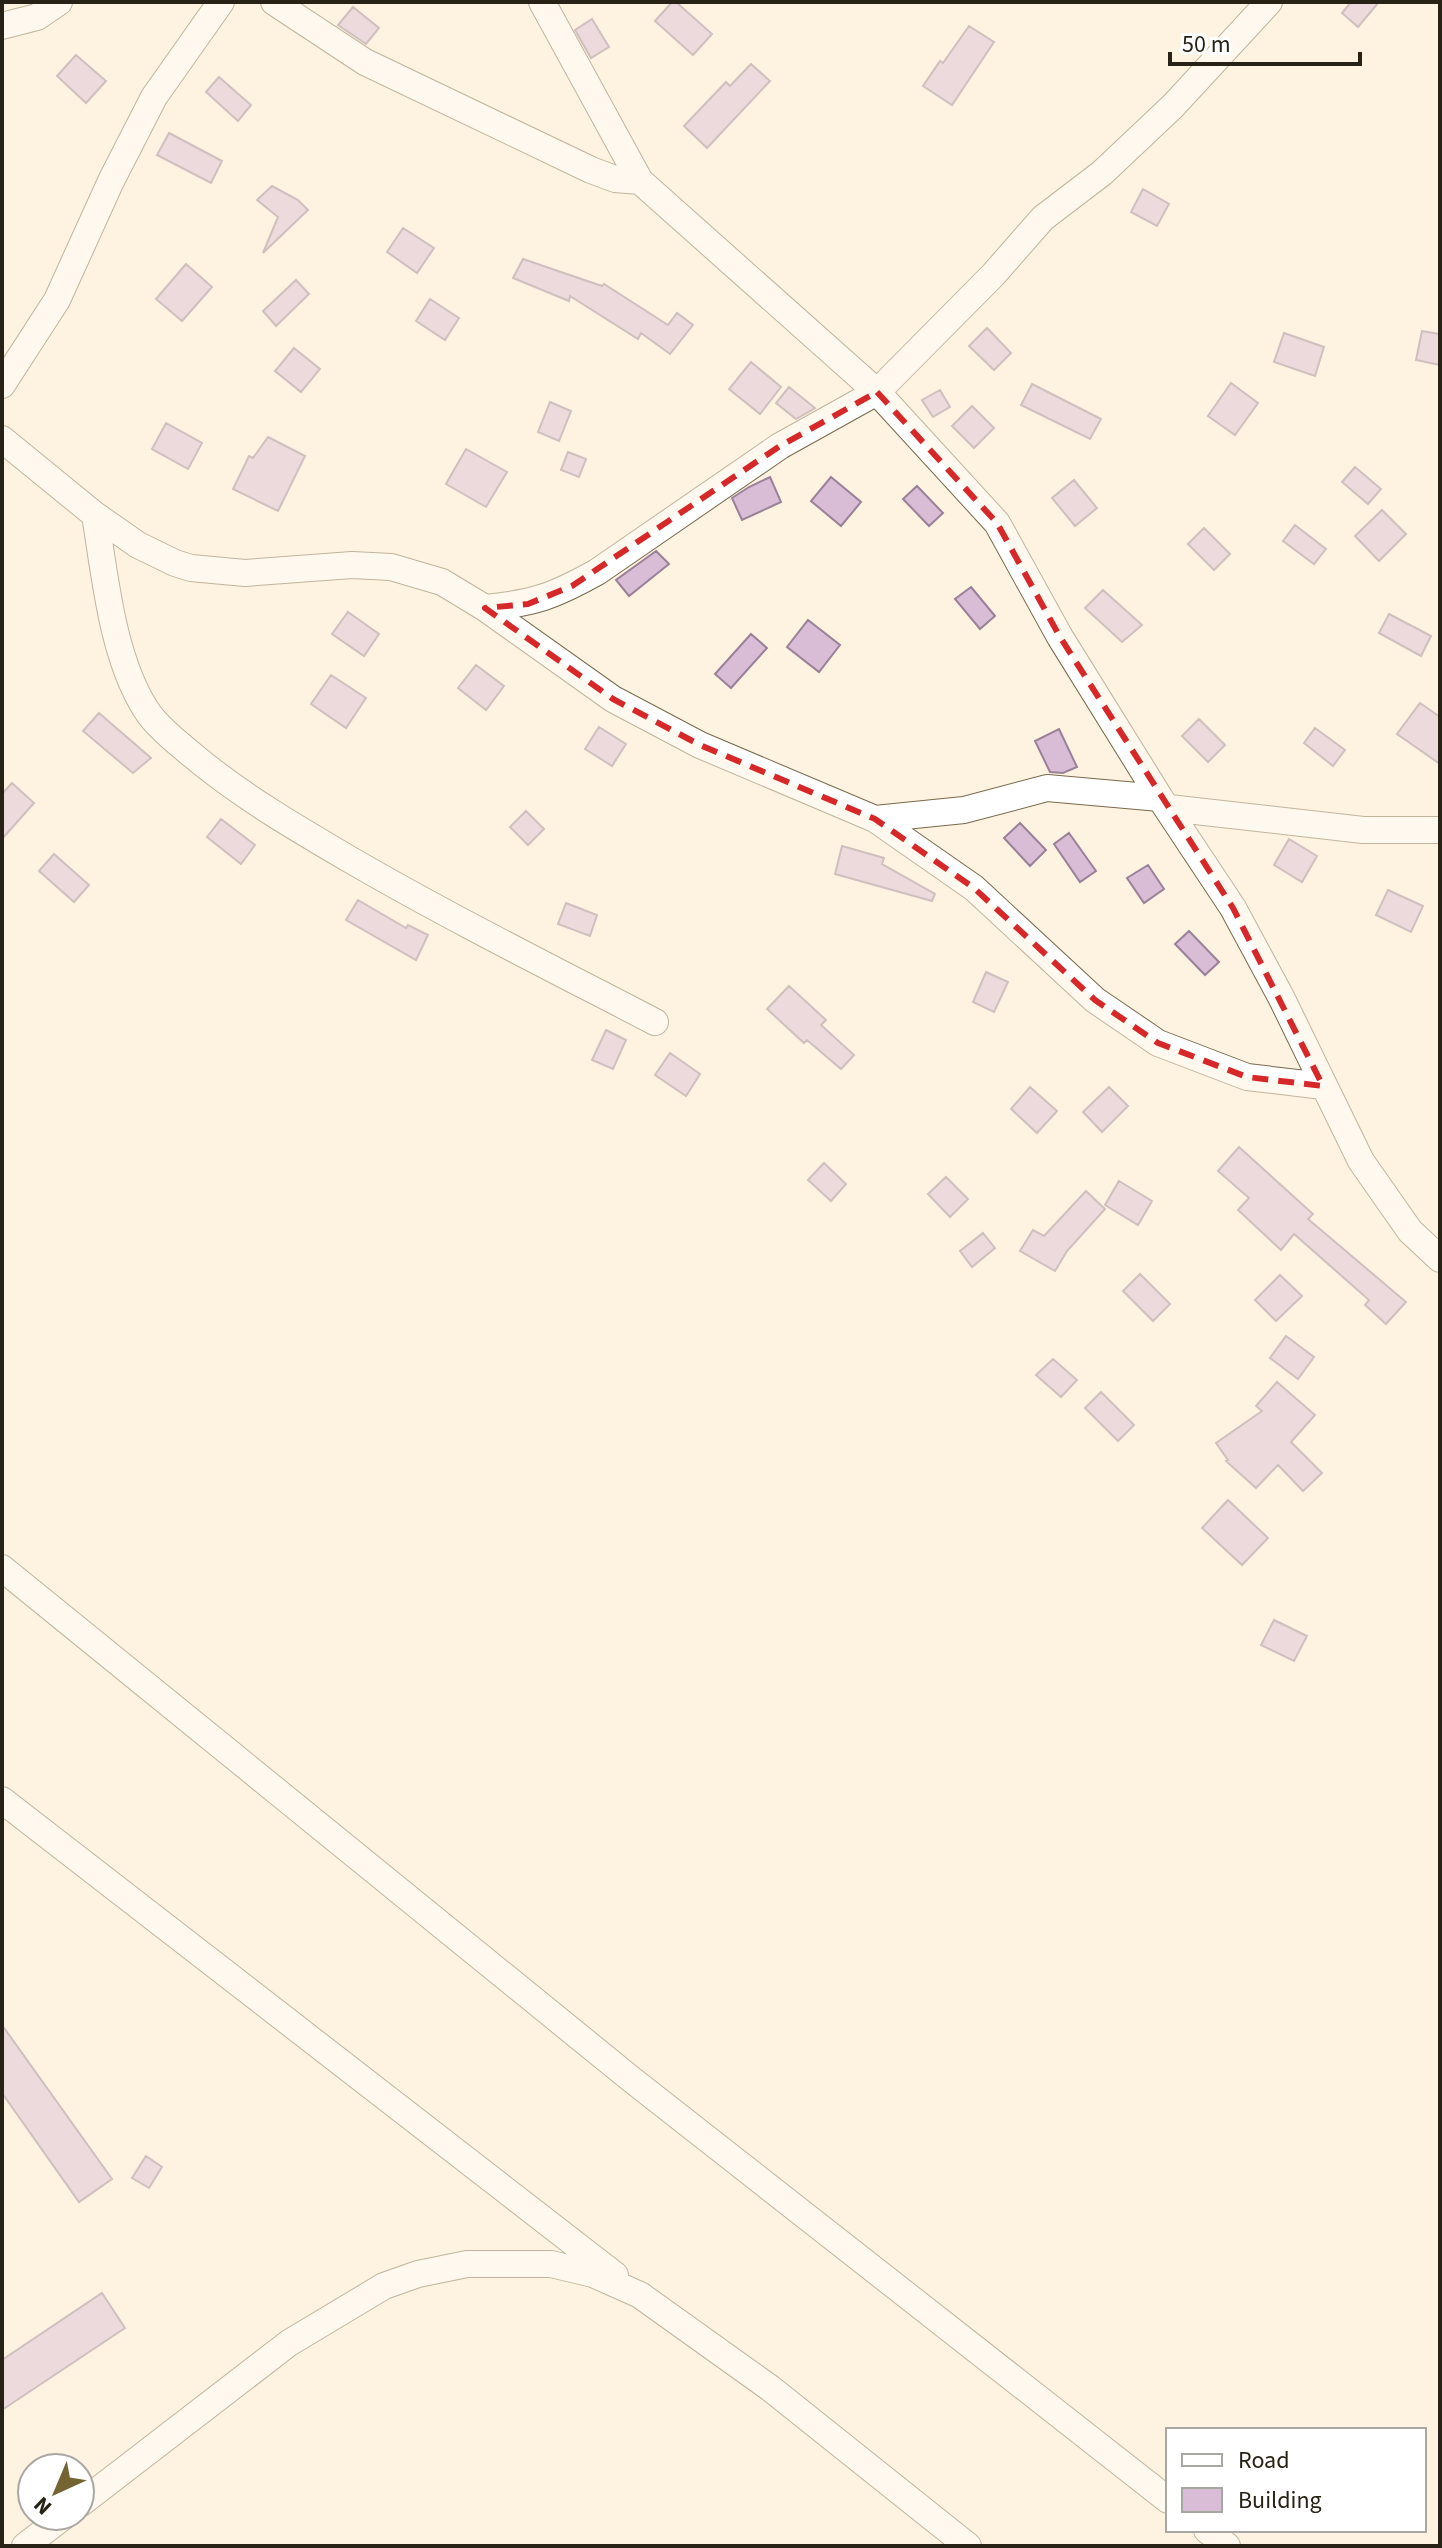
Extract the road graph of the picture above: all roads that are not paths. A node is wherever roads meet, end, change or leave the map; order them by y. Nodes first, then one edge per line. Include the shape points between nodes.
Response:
1 (59, 2) edge
2 (221, 2) edge
3 (274, 2) edge
4 (542, 2) edge
5 (1269, 2) edge
6 (2, 26) edge
7 (640, 181) junction
8 (2, 385) edge
9 (877, 392) junction
10 (5, 449) edge
11 (95, 515) junction
12 (485, 608) junction
13 (1165, 803) junction
14 (875, 819) junction
15 (1440, 830) edge
16 (655, 1022) dead end
17 (1323, 1086) junction
18 (1440, 1259) edge
19 (2, 1568) edge
20 (2, 1800) edge
21 (640, 2295) junction
22 (96, 2492) edge
23 (1166, 2498) edge
24 (43, 2532) edge
25 (1210, 2532) edge
26 (25, 2546) edge
27 (968, 2546) edge
28 (1227, 2546) edge

1 - 6 street via 37,17
2 - 8 street via 154,97 57,300
3 - 7 street via 365,62 591,170
4 - 7 street
5 - 9 street via 1173,106 1102,173 1043,218
7 - 9 street
9 - 12 street via 780,446 572,586 528,604
9 - 13 street via 997,523 1060,637
10 - 11 street
11 - 12 street via 138,545 191,568 245,573 391,567 442,582
11 - 16 street via 131,685 147,712 191,754 245,796 425,903
12 - 14 street via 613,699 700,745
13 - 14 street via 1047,788 964,810
13 - 15 street via 1307,825
13 - 17 street via 1233,908
14 - 17 street via 974,888 1095,1000 1158,1043 1247,1077
17 - 18 street via 1367,1170 1410,1231
19 - 23 street via 631,2079
20 - 21 street
21 - 22 street via 593,2274 551,2264 506,2262 467,2264 384,2286 289,2343
21 - 27 street via 770,2388
24 - 26 street
25 - 28 street

